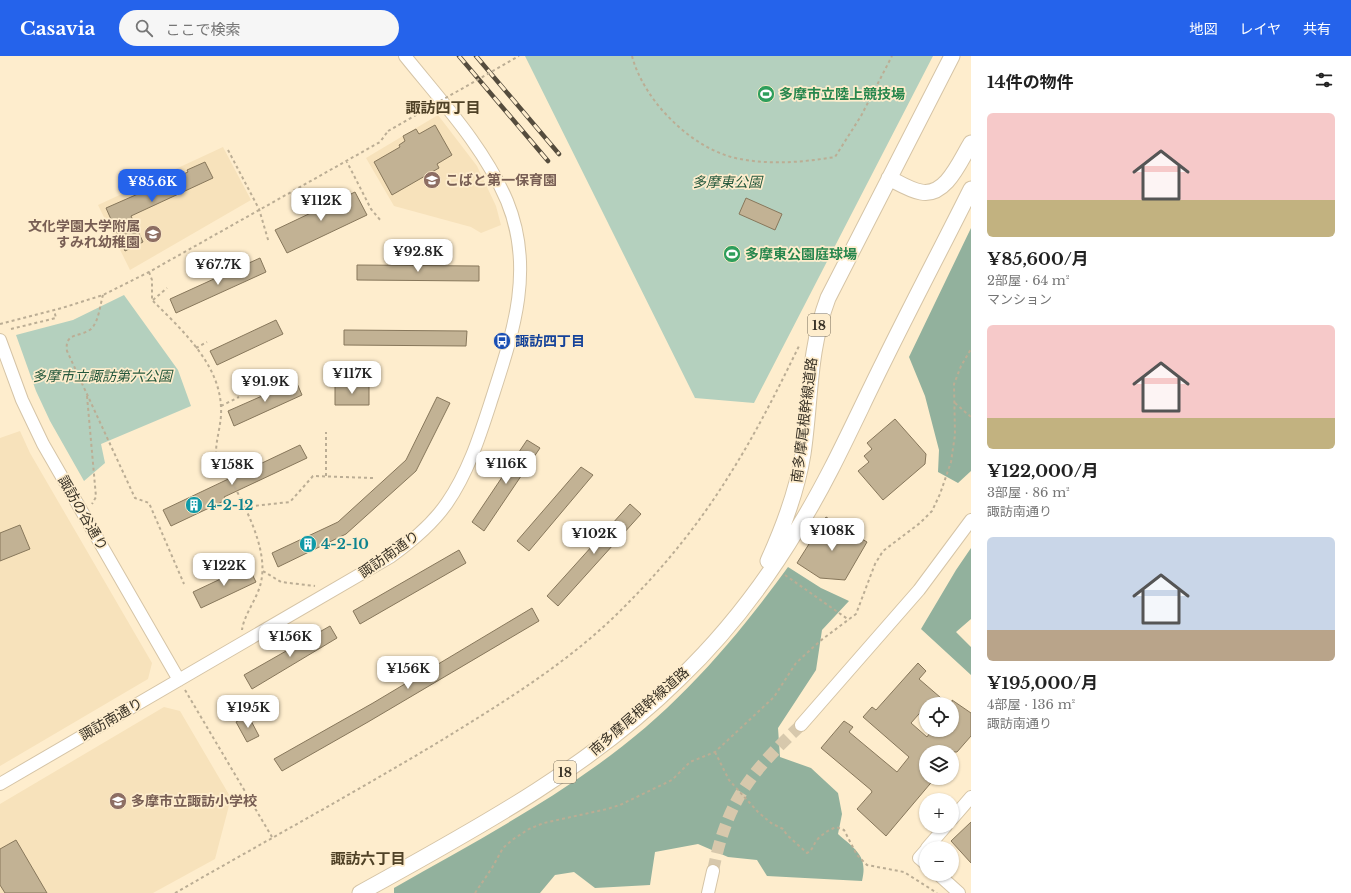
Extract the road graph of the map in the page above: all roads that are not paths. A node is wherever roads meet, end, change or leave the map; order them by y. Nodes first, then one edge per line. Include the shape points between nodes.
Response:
1 (405, 56) edge
2 (952, 56) edge
3 (971, 143) edge
4 (889, 178) junction
5 (971, 190) edge
6 (0, 340) edge
7 (971, 520) edge
8 (740, 611) junction
9 (179, 680) junction
10 (802, 725) tunnel mouth
11 (0, 784) edge
12 (971, 797) edge
13 (959, 811) edge
14 (940, 833) edge
15 (934, 841) edge
16 (713, 871) tunnel mouth
17 (946, 881) edge
18 (360, 893) edge
19 (708, 893) edge
20 (959, 893) edge

1 - 9 street, 諏訪南通り via 492,170 515,226 520,259 518,310 476,447 464,475 447,503 409,544 369,570
2 - 4 main road, 南多摩尾根幹線道路 / 18
3 - 4 main road via 948,179 930,193 919,192
4 - 8 main road, 南多摩尾根幹線道路 / 18 via 821,315 810,370 803,454 795,489 774,548
5 - 8 main road, 南多摩尾根幹線道路 / 18 via 820,490 798,529
6 - 9 street, 諏訪の谷通り via 22,400 43,444
7 - 10 street via 919,590
8 - 18 main road, 南多摩尾根幹線道路 / 18 via 678,680 611,739 521,801
9 - 11 street, 諏訪南通り
12 - 13 street
14 - 15 street
16 - 19 street
17 - 20 street

